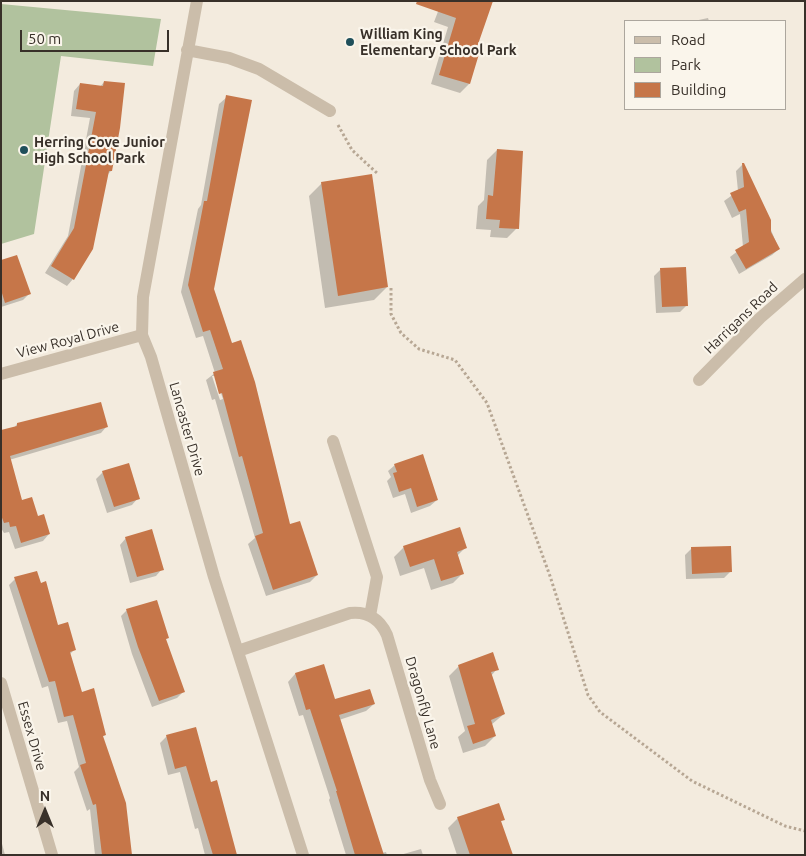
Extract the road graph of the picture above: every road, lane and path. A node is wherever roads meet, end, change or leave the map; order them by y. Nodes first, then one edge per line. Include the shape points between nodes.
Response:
1 (196, 1) edge
2 (187, 50) junction
3 (330, 111) joint
4 (378, 174) dead end
5 (805, 278) edge
6 (391, 288) dead end
7 (142, 335) junction
8 (1, 374) edge
9 (699, 380) dead end
10 (333, 441) dead end
11 (370, 616) junction
12 (238, 651) junction
13 (1, 683) edge
14 (440, 804) dead end
15 (805, 831) edge
16 (52, 855) edge
17 (303, 855) edge

1 - 2 street, Lancaster Drive
2 - 3 street via 229,58 259,69
2 - 7 street, Lancaster Drive via 143,297
3 - 4 path via 352,150
5 - 9 street, Harrigans Road
6 - 15 path via 391,314 401,333 419,349 455,360 487,403 538,541 588,695 600,712 692,780 785,826
7 - 8 street, View Royal Drive
7 - 12 street, Lancaster Drive via 151,356
10 - 11 street via 377,577
11 - 12 street via 350,613
11 - 14 street, Dragonfly Lane via 379,622 387,635
12 - 17 street, Lancaster Drive
13 - 16 street, Essex Drive

